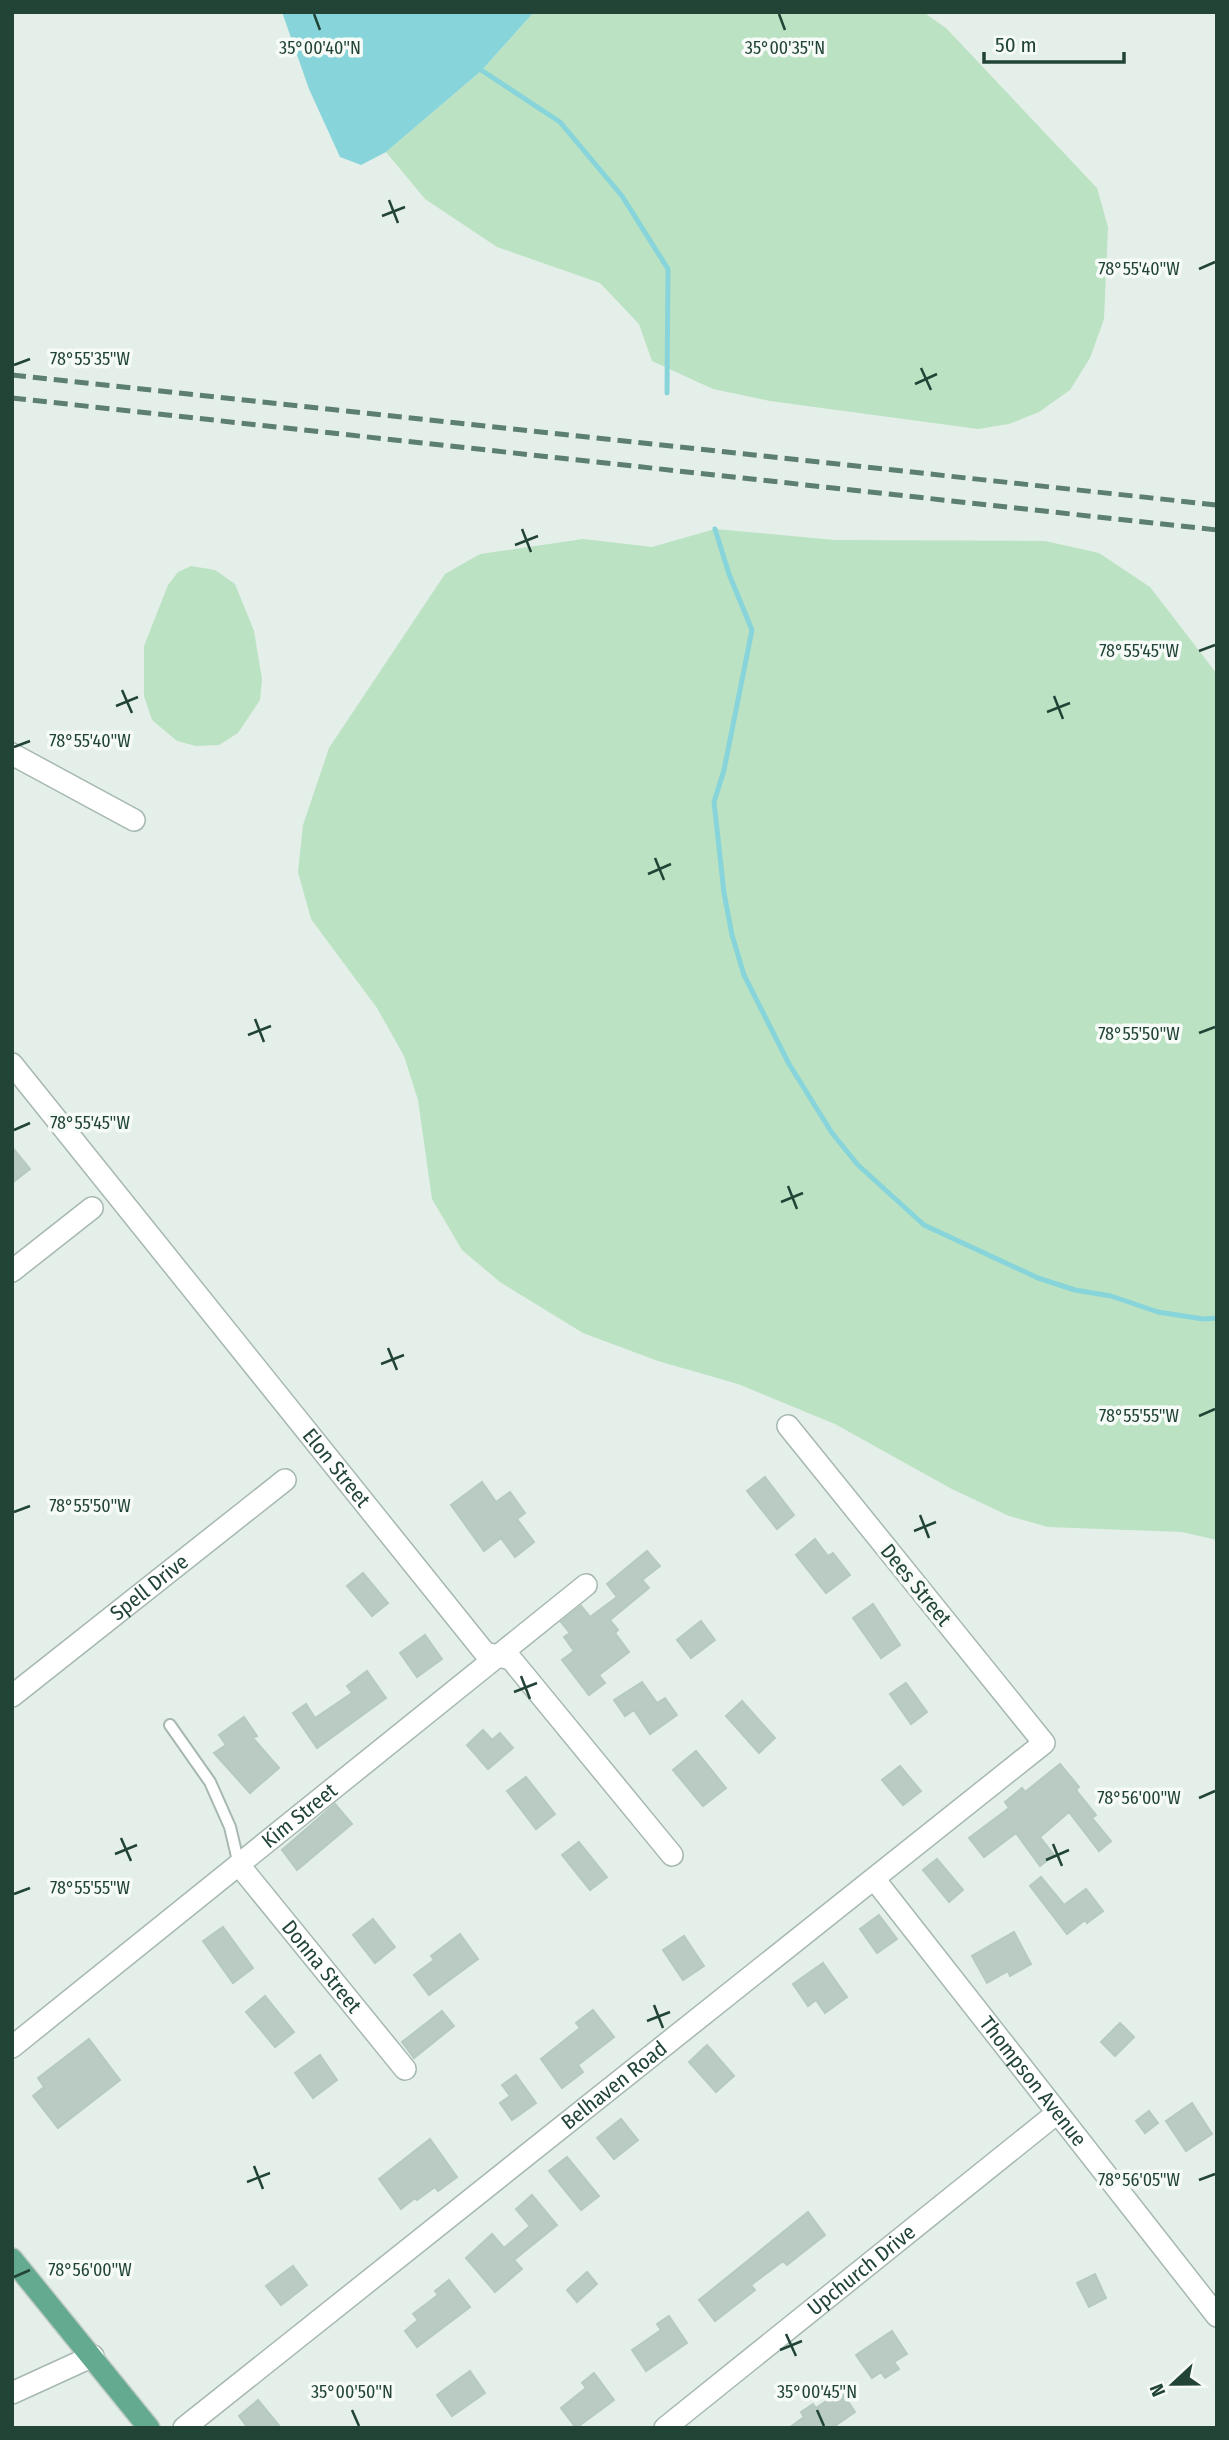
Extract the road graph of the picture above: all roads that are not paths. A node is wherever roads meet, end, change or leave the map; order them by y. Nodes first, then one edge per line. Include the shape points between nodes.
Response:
1 (12, 754) edge
2 (134, 820) dead end
3 (12, 1064) edge
4 (92, 1208) dead end
5 (12, 1271) edge
6 (788, 1426) dead end
7 (285, 1480) dead end
8 (586, 1585) dead end
9 (496, 1656) junction
10 (12, 1696) edge
11 (170, 1725) dead end
12 (1044, 1743) joint
13 (672, 1855) dead end
14 (239, 1865) junction
15 (875, 1880) junction
16 (12, 2047) edge
17 (405, 2069) dead end
18 (1057, 2113) junction
19 (12, 2259) edge
20 (1217, 2316) edge
21 (93, 2356) junction
22 (12, 2393) edge
23 (149, 2428) edge
24 (184, 2428) edge
25 (665, 2428) edge

1 - 2 street
3 - 9 street, Elon Street via 485,1653
4 - 5 street
6 - 12 street, Dees Street
7 - 10 street, Spell Drive
8 - 9 street, Kim Street
9 - 13 street, Elon Street via 511,1660
9 - 14 street, Kim Street
11 - 14 lane via 210,1782 230,1827
12 - 15 street, Belhaven Road
14 - 16 street, Kim Street
14 - 17 street, Donna Street
15 - 18 street, Thompson Avenue
15 - 24 street, Belhaven Road
18 - 20 street, Thompson Avenue
18 - 25 street, Upchurch Drive
19 - 21 main road
21 - 22 street
21 - 23 main road

